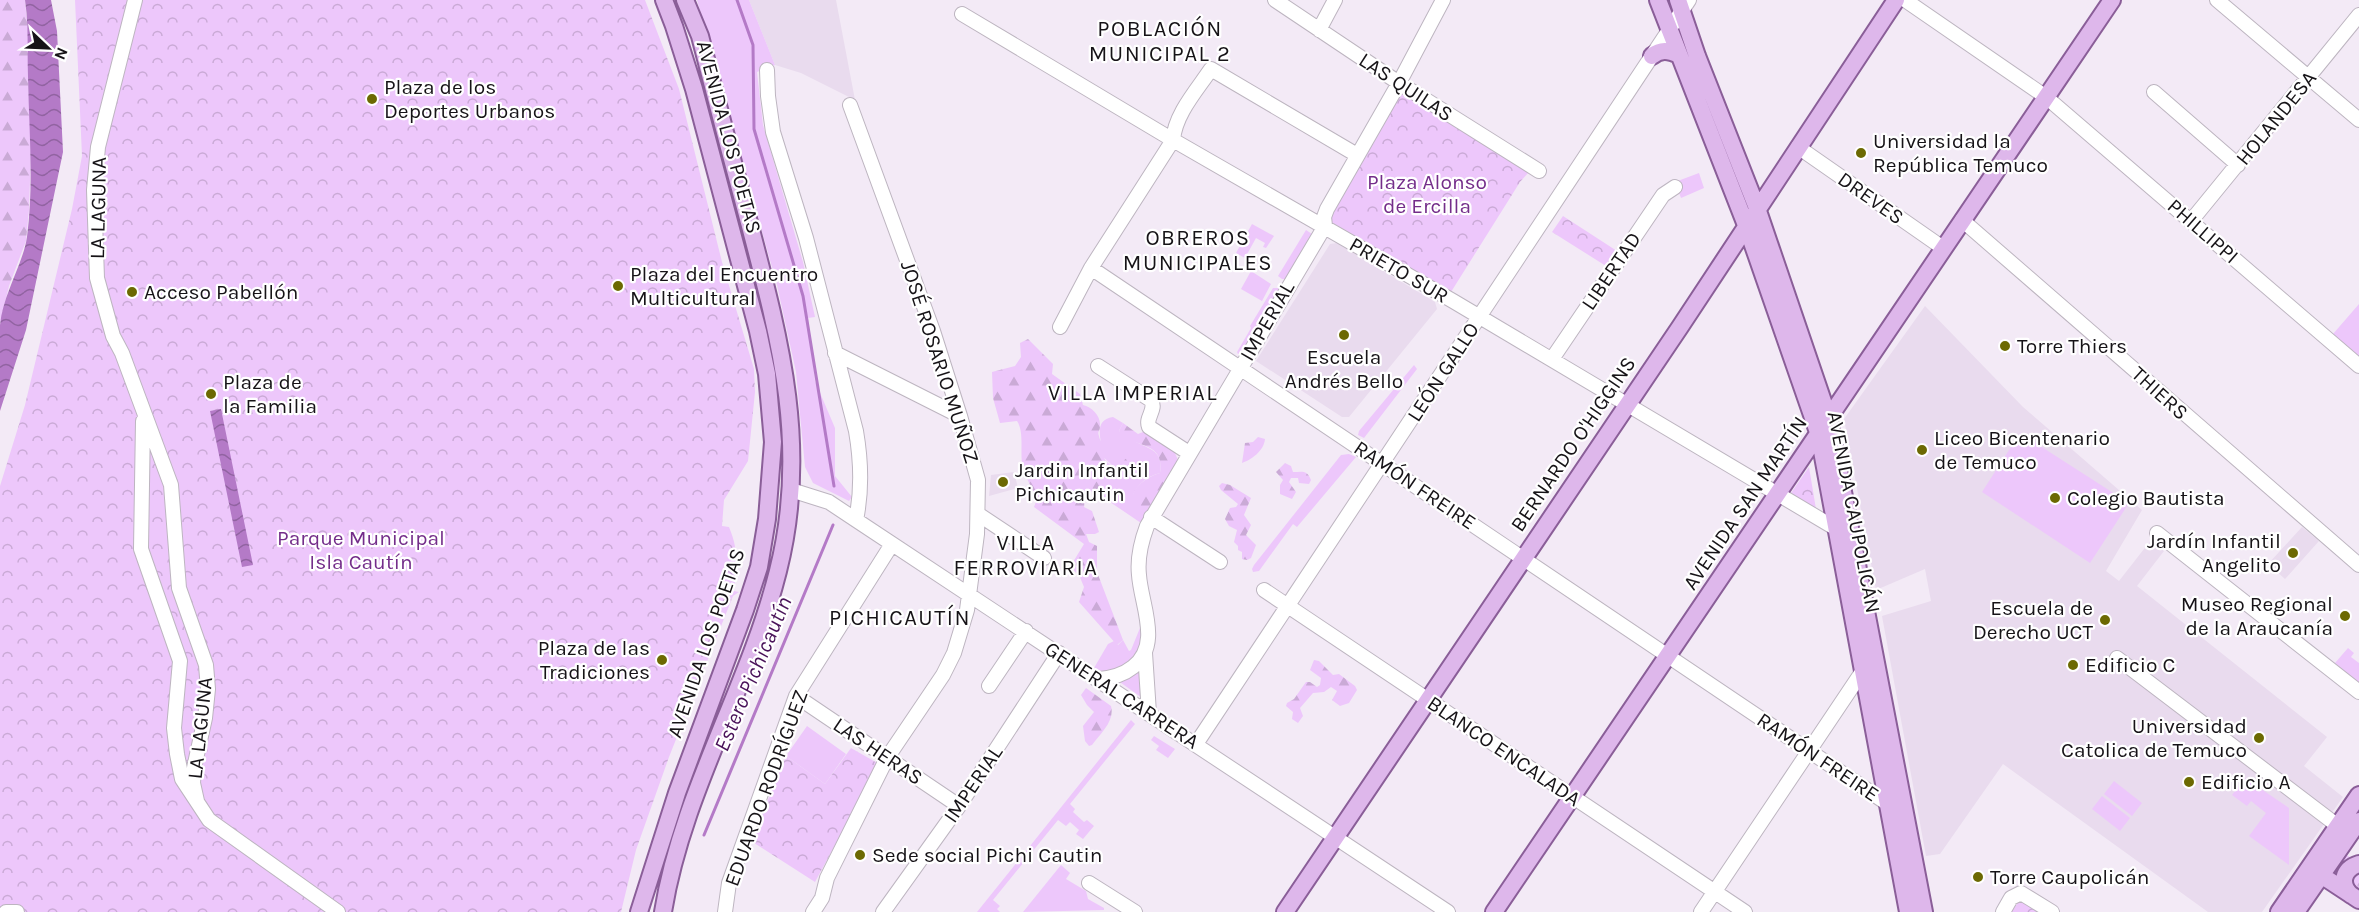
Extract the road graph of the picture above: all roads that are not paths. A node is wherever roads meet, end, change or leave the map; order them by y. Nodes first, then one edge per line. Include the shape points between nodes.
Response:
1 (135, 0) edge
2 (664, 0) edge
3 (685, 0) edge
4 (1275, 0) edge
5 (1335, 0) edge
6 (1443, 0) edge
7 (1658, 0) edge
8 (1896, 0) edge
9 (1905, 0) edge
10 (2112, 0) edge
11 (2221, 1) edge
12 (1683, 4) edge
13 (962, 14) dead end
14 (2359, 15) edge
15 (1319, 30) junction
16 (1669, 31) junction
17 (1679, 55) junction
18 (1652, 57) junction
19 (767, 70) dead end
20 (2310, 76) junction
21 (1399, 83) junction
22 (2154, 92) dead end
23 (2046, 97) junction
24 (850, 105) dead end
25 (2359, 120) edge
26 (1173, 140) junction
27 (1798, 147) junction
28 (1358, 155) junction
29 (2238, 165) junction
30 (1539, 171) dead end
31 (1675, 186) dead end
32 (1757, 208) junction
33 (1962, 220) junction
34 (2191, 221) junction
35 (1746, 225) junction
36 (1324, 226) junction
37 (1943, 248) junction
38 (1091, 268) junction
39 (1479, 316) junction
40 (1060, 327) dead end
41 (835, 353) junction
42 (1552, 359) junction
43 (1098, 366) dead end
44 (2359, 366) edge
45 (1240, 367) junction
46 (1626, 404) junction
47 (143, 413) junction
48 (960, 416) junction
49 (1829, 419) junction
50 (1819, 435) junction
51 (773, 442) junction
52 (1189, 453) junction
53 (1382, 463) junction
54 (790, 490) junction
55 (1778, 494) junction
56 (978, 514) junction
57 (1151, 517) junction
58 (856, 520) junction
59 (1835, 528) junction
60 (2157, 533) dead end
61 (892, 544) junction
62 (1044, 558) dead end
63 (1523, 558) junction
64 (1220, 562) dead end
65 (2359, 565) edge
66 (1264, 590) dead end
67 (969, 594) junction
68 (1289, 606) junction
69 (1026, 632) junction
70 (1059, 653) junction
71 (1145, 654) junction
72 (1668, 656) junction
73 (2117, 658) dead end
74 (1862, 672) junction
75 (1099, 679) junction
76 (989, 686) dead end
77 (2359, 692) edge
78 (796, 696) junction
79 (1428, 700) junction
80 (1149, 713) junction
81 (1196, 744) junction
82 (1809, 751) junction
83 (887, 758) junction
84 (2359, 795) edge
85 (1573, 797) junction
86 (197, 801) junction
87 (1887, 803) junction
88 (960, 806) junction
89 (2359, 821) edge
90 (1907, 822) junction
91 (2338, 826) junction
92 (1335, 836) junction
93 (2341, 847) junction
94 (2320, 851) junction
95 (2359, 859) edge
96 (2359, 864) edge
97 (2321, 874) junction
98 (1089, 882) dead end
99 (1714, 891) junction
100 (2356, 898) edge
101 (1906, 910) edge
102 (6, 912) edge
103 (17, 912) edge
104 (338, 912) edge
105 (639, 912) edge
106 (663, 912) edge
107 (725, 912) edge
108 (813, 912) edge
109 (883, 912) edge
110 (1135, 912) edge
111 (1285, 912) edge
112 (1448, 912) edge
113 (1494, 912) edge
114 (1701, 912) edge
115 (1745, 912) edge
116 (1924, 912) edge
117 (2003, 912) edge
118 (2052, 912) edge
119 (2279, 912) edge
120 (2296, 912) edge

1 - 47 street, LA LAGUNA via 98,147 94,197 98,278 113,336
2 - 51 main road, AVENIDA LOS POETAS via 694,89 758,331 767,374
3 - 54 main road, AVENIDA LOS POETAS via 700,36 778,333 791,424
4 - 15 street, LAS QUILAS
5 - 15 street
6 - 21 street, IMPERIAL
7 - 16 main road, AVENIDA CAUPOLICÁN
8 - 27 main road, BERNARDO O'HIGGINS
9 - 23 street, PHILLIPPI
10 - 23 main road, AVENIDA SAN MARTÍN
11 - 20 street
12 - 16 street, LEÓN GALLO
12 - 32 main road, AVENIDA CAUPOLICÁN
13 - 26 street, PRIETO SUR
14 - 20 street, HOLANDESA
15 - 21 street, LAS QUILAS
16 - 17 main road, AVENIDA CAUPOLICÁN
16 - 18 street, LEÓN GALLO
17 - 18 main road via 1664,50
17 - 35 main road, AVENIDA CAUPOLICÁN
18 - 39 street, LEÓN GALLO
19 - 41 street via 773,132 806,238
20 - 25 street
20 - 29 street, HOLANDESA
21 - 28 street, IMPERIAL
21 - 30 street, LAS QUILAS
22 - 29 street
23 - 33 main road, AVENIDA SAN MARTÍN
23 - 34 street, PHILLIPPI
24 - 48 street, JOSÉ ROSARIO MUÑOZ
26 - 28 street via 1174,127 1211,69
26 - 36 street, PRIETO SUR
26 - 38 street
27 - 32 main road, BERNARDO O'HIGGINS
27 - 37 street, DREVES
28 - 36 street, IMPERIAL via 1327,209
29 - 34 street, HOLANDESA
31 - 42 street, LIBERTAD via 1663,195
32 - 35 main road, BERNARDO O'HIGGINS
32 - 49 main road, AVENIDA CAUPOLICÁN
33 - 37 main road, AVENIDA SAN MARTÍN
33 - 65 street, THIERS
34 - 44 street, PHILLIPPI
35 - 46 main road, BERNARDO O'HIGGINS
35 - 50 main road, AVENIDA CAUPOLICÁN
36 - 39 street, PRIETO SUR
36 - 45 street, IMPERIAL
37 - 49 main road, AVENIDA SAN MARTÍN
38 - 40 street
38 - 45 street, RAMÓN FREIRE
39 - 42 street, PRIETO SUR
39 - 53 street, LEÓN GALLO
41 - 48 street
41 - 58 street via 859,449 860,498
42 - 46 street, PRIETO SUR
43 - 52 street via 1151,400 1149,427
45 - 52 street, IMPERIAL
45 - 53 street, RAMÓN FREIRE
46 - 55 street, PRIETO SUR
46 - 63 main road, BERNARDO O'HIGGINS
47 - 86 street, LA LAGUNA via 171,485 179,588 207,675 205,718 194,768
47 - 86 street, LA LAGUNA via 141,549 180,660 174,728 177,754 182,779
48 - 56 street, JOSÉ ROSARIO MUÑOZ via 978,480
49 - 50 main road, AVENIDA SAN MARTÍN
49 - 90 main road, AVENIDA CAUPOLICÁN
50 - 55 main road, AVENIDA SAN MARTÍN
50 - 59 main road, AVENIDA CAUPOLICÁN
51 - 54 main road via 776,464
51 - 105 main road, AVENIDA LOS POETAS via 759,567
52 - 57 street, IMPERIAL
53 - 63 street, RAMÓN FREIRE
53 - 68 street, LEÓN GALLO
54 - 58 street, GENERAL CARRERA via 828,502
54 - 106 main road, AVENIDA LOS POETAS via 778,572 681,839
55 - 59 street, PRIETO SUR
55 - 72 main road, AVENIDA SAN MARTÍN
56 - 62 street
56 - 67 street, JOSÉ ROSARIO MUÑOZ
57 - 64 street
57 - 71 street, IMPERIAL via 1138,558 1148,628
58 - 61 street, GENERAL CARRERA
59 - 74 main road, AVENIDA CAUPOLICÁN
60 - 77 street
61 - 67 street, GENERAL CARRERA
61 - 78 street, EDUARDO RODRÍGUEZ
63 - 72 street, RAMÓN FREIRE
63 - 79 main road, BERNARDO O'HIGGINS
66 - 68 street, BLANCO ENCALADA
67 - 69 street, GENERAL CARRERA
67 - 83 street, JOSÉ ROSARIO MUÑOZ via 963,626 949,664
68 - 79 street, BLANCO ENCALADA
68 - 81 street, LEÓN GALLO
69 - 70 street, GENERAL CARRERA
69 - 76 street
70 - 75 street, GENERAL CARRERA
70 - 88 street, IMPERIAL
71 - 75 street via 1125,672
71 - 80 street, IMPERIAL
72 - 82 street, RAMÓN FREIRE
72 - 85 main road, AVENIDA SAN MARTÍN
73 - 91 street
74 - 82 street
74 - 87 main road, AVENIDA CAUPOLICÁN
75 - 80 street, GENERAL CARRERA
78 - 83 street, LAS HERAS
78 - 107 street, EDUARDO RODRÍGUEZ via 729,883
79 - 85 street, BLANCO ENCALADA
79 - 92 main road, BERNARDO O'HIGGINS
80 - 81 street, GENERAL CARRERA
81 - 92 street, GENERAL CARRERA
82 - 87 street, RAMÓN FREIRE
82 - 99 street
83 - 88 street, LAS HERAS
83 - 108 street, JOSÉ ROSARIO MUÑOZ
84 - 91 main road
85 - 99 street, BLANCO ENCALADA
85 - 113 main road, AVENIDA SAN MARTÍN
86 - 104 street, LA LAGUNA via 209,820
87 - 90 street, RAMÓN FREIRE
87 - 101 main road, AVENIDA CAUPOLICÁN
88 - 109 street, IMPERIAL
89 - 93 main road
90 - 116 main road, AVENIDA CAUPOLICÁN
91 - 94 main road
92 - 111 main road, BERNARDO O'HIGGINS
92 - 112 street, GENERAL CARRERA
93 - 95 main road
93 - 97 main road
94 - 97 main road via 2317,864
94 - 119 main road
96 - 100 main road via 2348,869 2344,877 2346,890
97 - 100 main road
97 - 120 main road
98 - 110 street
99 - 114 street
99 - 115 street, BLANCO ENCALADA
102 - 103 street
117 - 118 street via 2011,898 2021,893

